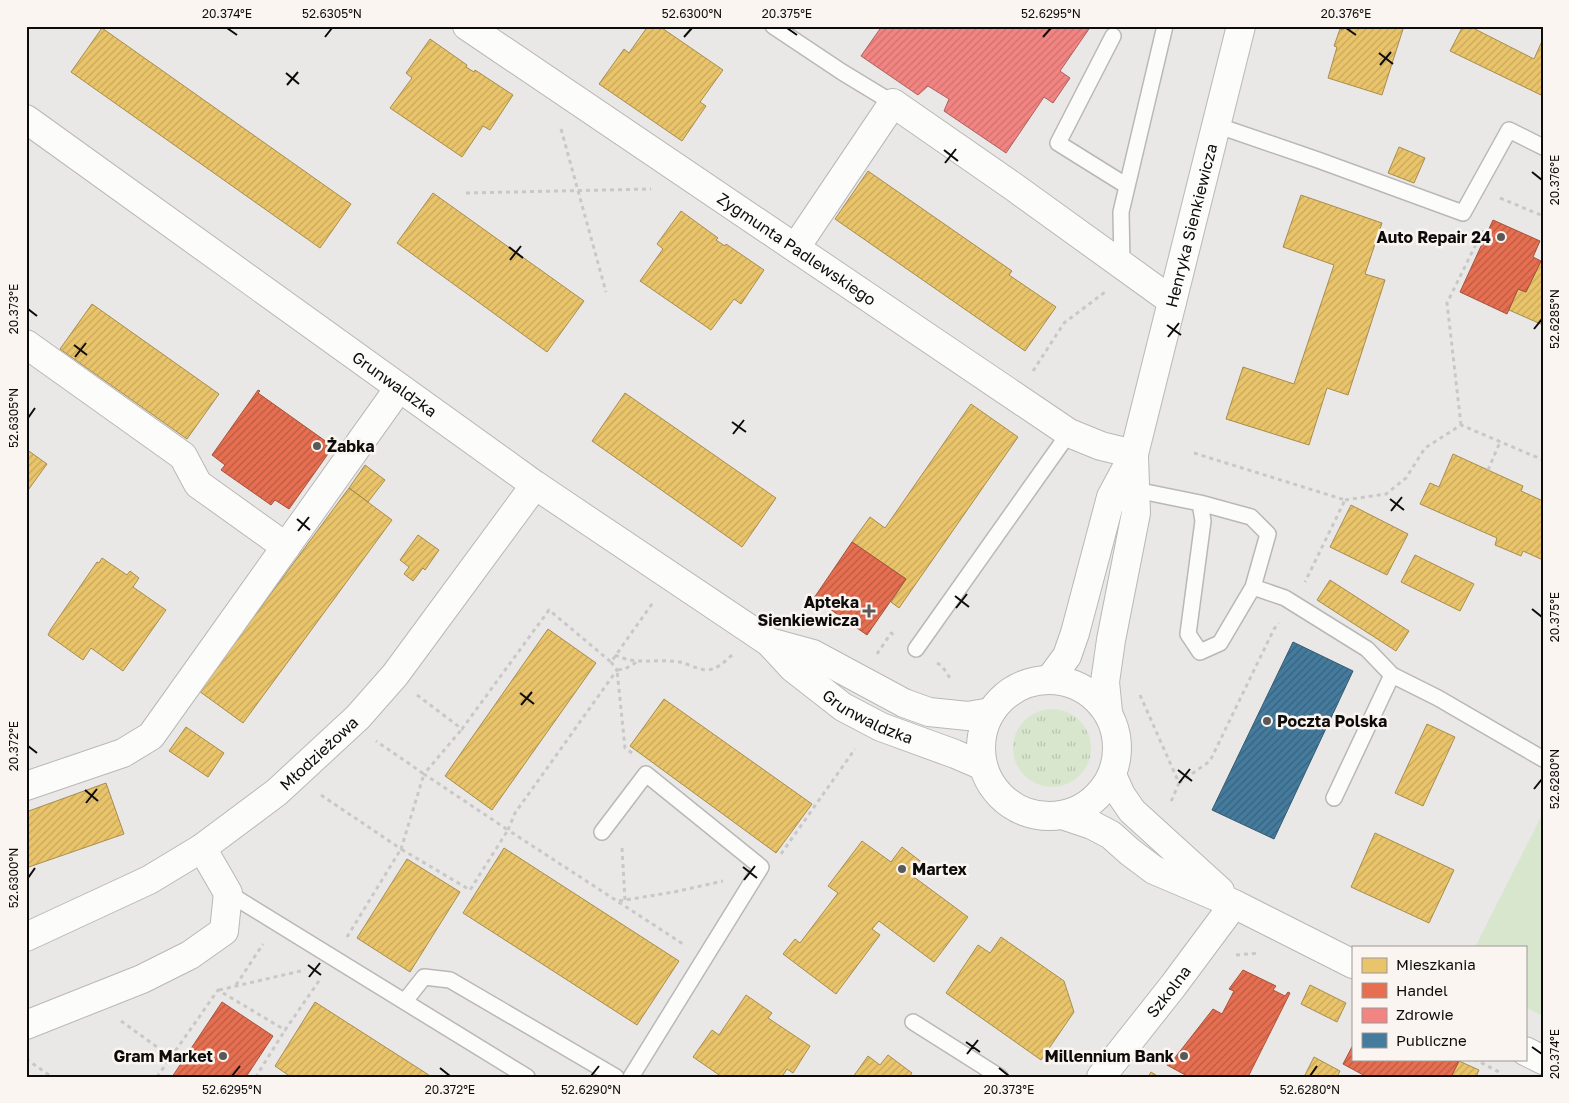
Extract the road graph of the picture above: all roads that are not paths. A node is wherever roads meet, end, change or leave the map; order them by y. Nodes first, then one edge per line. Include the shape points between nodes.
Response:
1 (467, 26) edge
2 (774, 26) edge
3 (1165, 26) edge
4 (1241, 26) edge
5 (1113, 36) dead end
6 (893, 103) junction
7 (26, 119) edge
8 (1216, 125) junction
9 (1543, 147) edge
10 (1127, 186) junction
11 (796, 248) junction
12 (1122, 264) junction
13 (1172, 301) junction
14 (26, 344) edge
15 (399, 388) junction
16 (1069, 433) junction
17 (1134, 454) junction
18 (535, 485) junction
19 (1126, 488) junction
20 (1200, 503) junction
21 (286, 547) junction
22 (1253, 587) junction
23 (769, 642) junction
24 (916, 649) dead end
25 (1392, 676) junction
26 (1050, 679) junction
27 (991, 712) junction
28 (1108, 712) junction
29 (1543, 758) edge
30 (983, 766) junction
31 (1112, 775) junction
32 (26, 786) edge
33 (1334, 798) dead end
34 (1062, 815) junction
35 (602, 832) dead end
36 (202, 848) junction
37 (228, 892) junction
38 (1234, 904) junction
39 (26, 937) edge
40 (1352, 963) edge
41 (405, 1001) junction
42 (914, 1022) dead end
43 (26, 1025) edge
44 (1526, 1052) edge
45 (1543, 1060) edge
46 (527, 1077) edge
47 (616, 1077) edge
48 (631, 1077) edge
49 (1000, 1077) edge
50 (1101, 1077) edge

1 - 11 street, Zygmunta Padlewskiego
2 - 6 lane
3 - 10 lane
4 - 8 street, Henryka Sienkiewicza
5 - 10 lane via 1058,143
6 - 11 street
6 - 12 street
7 - 15 street, Grunwaldzka
8 - 9 lane via 1463,213 1510,130
8 - 13 street, Henryka Sienkiewicza
10 - 12 lane via 1121,212
11 - 16 street, Zygmunta Padlewskiego
12 - 13 street
13 - 17 street, Henryka Sienkiewicza
14 - 21 street via 183,456 198,484
15 - 18 street, Grunwaldzka
15 - 21 street
16 - 17 street, Zygmunta Padlewskiego via 1101,446
16 - 24 lane
17 - 19 street, Henryka Sienkiewicza
18 - 23 street, Grunwaldzka
18 - 36 street, Młodzieżowa via 395,675 358,717 277,792
19 - 20 lane
19 - 26 street, Henryka Sienkiewicza via 1111,497 1067,656
19 - 28 street, Henryka Sienkiewicza via 1136,513 1106,674
20 - 22 lane via 1251,517 1268,534
20 - 22 lane via 1203,522 1188,634 1200,652 1220,643
21 - 32 street via 151,736 124,753
22 - 25 lane via 1285,598 1367,649
23 - 27 street, Grunwaldzka via 813,654 904,703 929,712 968,716
23 - 30 street, Grunwaldzka via 793,668 843,706 881,727
25 - 29 lane via 1438,698
25 - 33 lane
26 - 27 street via 1027,683 1007,694
26 - 28 street via 1083,688
27 - 30 street via 981,738
28 - 31 street via 1116,732 1118,754
30 - 34 street via 991,785 1022,811 1042,816
31 - 34 street via 1092,802
31 - 38 street via 1120,795 1132,811
34 - 38 street via 1111,835 1154,870
35 - 48 lane via 646,774 761,867
36 - 37 street
36 - 39 street, Młodzieżowa via 149,880
37 - 41 lane
37 - 43 street via 224,931 190,955 142,979
38 - 40 street
38 - 50 street, Szkolna
41 - 46 lane
41 - 47 lane via 424,977 450,980
42 - 49 lane
44 - 45 street

